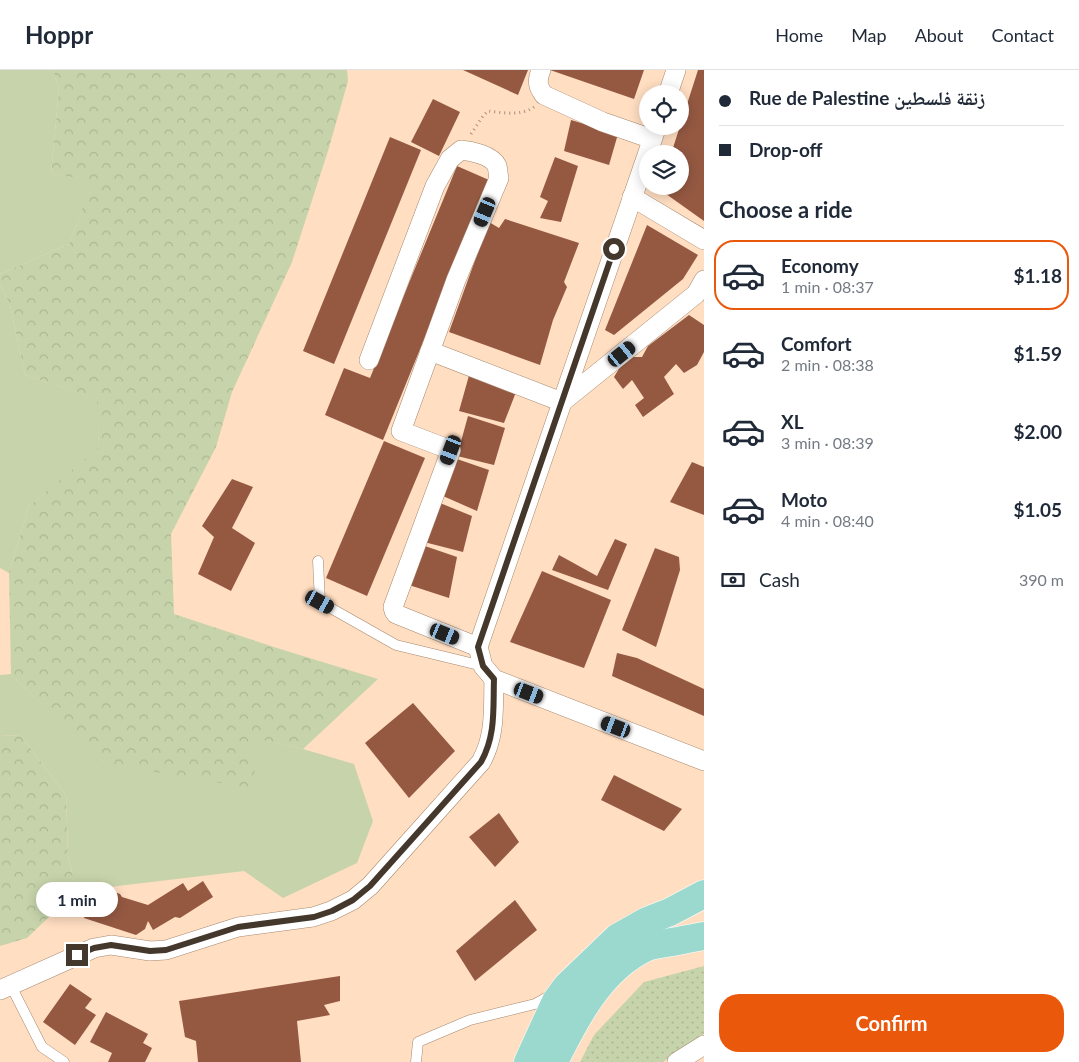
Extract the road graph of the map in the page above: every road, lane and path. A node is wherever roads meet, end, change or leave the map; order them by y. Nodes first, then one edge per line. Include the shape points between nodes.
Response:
1 (540, 70) edge
2 (676, 70) edge
3 (671, 85) edge
4 (544, 95) junction
5 (639, 130) edge
6 (653, 135) edge
7 (461, 150) junction
8 (632, 196) junction
9 (704, 240) edge
10 (701, 292) edge
11 (430, 351) junction
12 (369, 360) dead end
13 (562, 402) junction
14 (318, 561) dead end
15 (478, 647) junction
16 (488, 672) junction
17 (704, 761) edge
18 (704, 894) edge
19 (704, 936) edge
20 (567, 986) junction
21 (6, 988) edge
22 (704, 1045) edge
23 (64, 1062) edge
24 (416, 1062) edge
25 (528, 1062) edge
26 (554, 1062) edge
27 (677, 1062) edge

1 - 4 street via 537,79
2 - 3 street
4 - 5 street via 603,122
4 - 7 path via 529,111 514,114 488,111
6 - 8 street
7 - 11 street via 488,158 497,166 499,178
7 - 12 street via 450,158 435,186
8 - 9 street
8 - 13 street
10 - 13 street
11 - 13 street
11 - 15 street via 401,432 451,450 393,607 396,614
13 - 15 street
14 - 16 lane via 320,602 396,645
15 - 16 street
16 - 17 street
16 - 21 street via 492,732 487,752 370,886 353,900 314,917 238,927 166,950 111,945 94,948
18 - 20 main road via 617,938
19 - 26 main road via 649,946 626,959 590,998
20 - 24 lane via 535,1004 470,1020 418,1042
20 - 25 main road via 556,1001
21 - 23 lane via 42,1046
22 - 27 street

